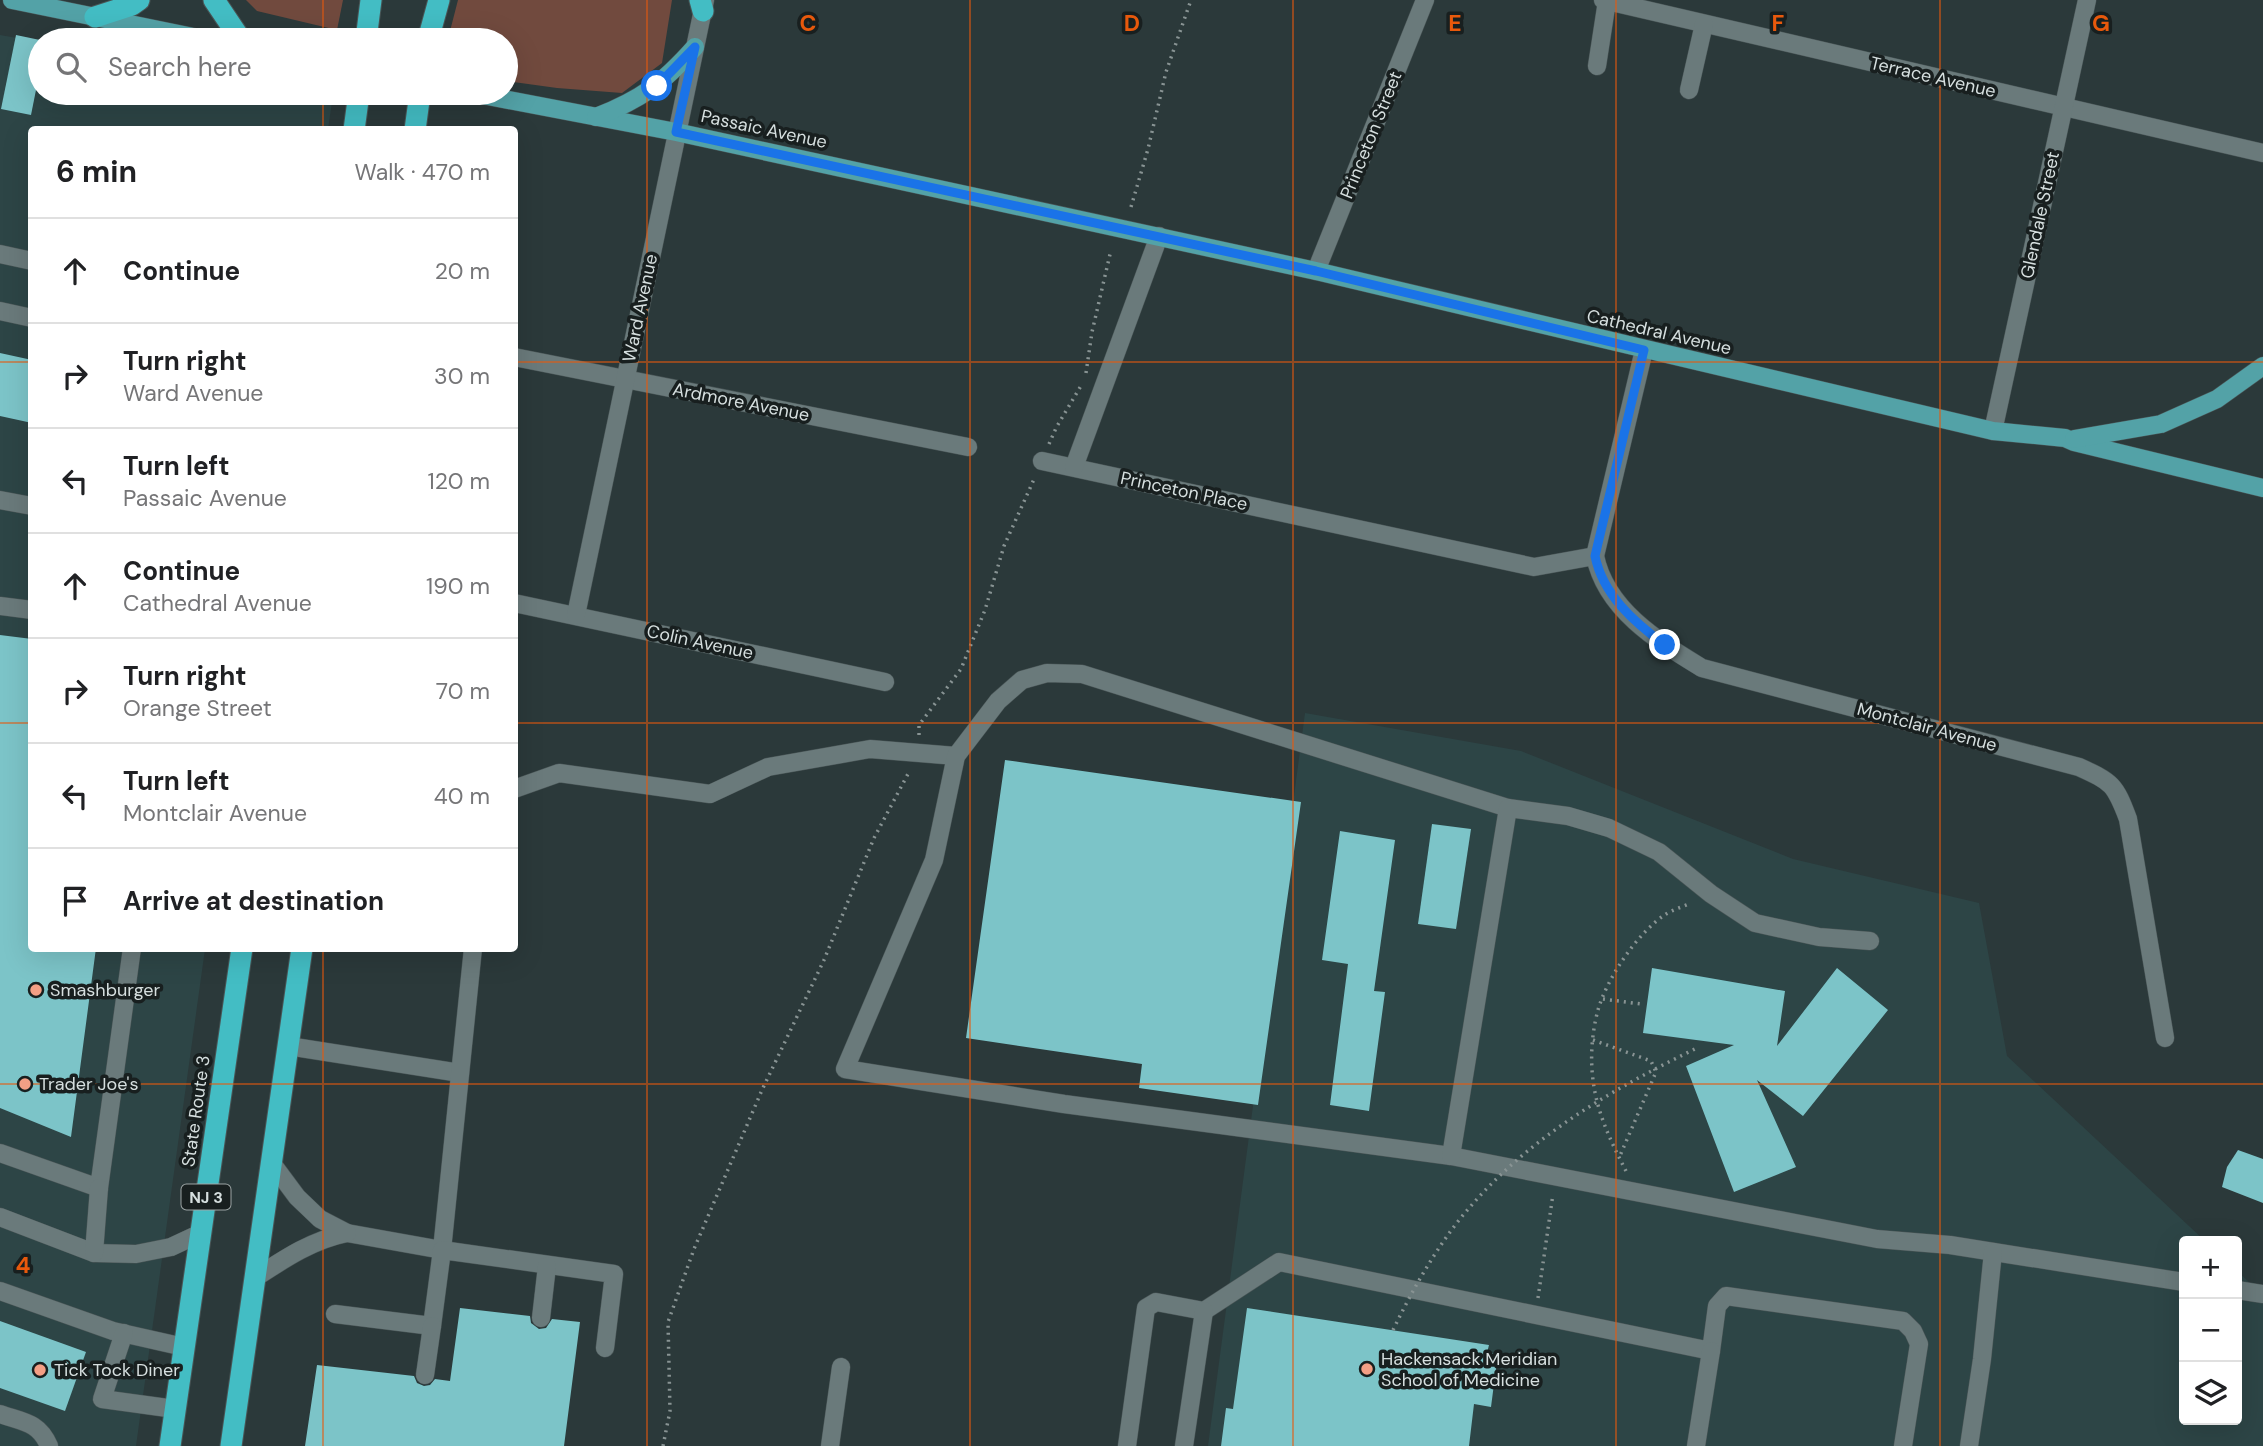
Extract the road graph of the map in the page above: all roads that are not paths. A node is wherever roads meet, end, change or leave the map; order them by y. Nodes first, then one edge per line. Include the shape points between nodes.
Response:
1 (12, 0) edge
2 (139, 0) edge
3 (214, 0) edge
4 (364, 0) edge
5 (371, 0) edge
6 (431, 0) edge
7 (439, 0) edge
8 (1425, 0) edge
9 (2087, 0) edge
10 (1605, 1) edge
11 (703, 4) edge
12 (95, 17) junction
13 (1704, 24) junction
14 (149, 28) edge
15 (233, 28) edge
16 (365, 28) edge
17 (368, 28) edge
18 (428, 28) edge
19 (431, 28) edge
20 (695, 47) junction
21 (1597, 66) dead end
22 (1689, 90) dead end
23 (518, 102) edge
24 (418, 105) edge
25 (2063, 107) junction
26 (596, 117) junction
27 (416, 125) edge
28 (676, 132) junction
29 (2263, 153) edge
30 (1046, 212) joint
31 (1159, 236) junction
32 (0, 254) edge
33 (28, 260) edge
34 (1316, 271) junction
35 (0, 311) edge
36 (28, 317) edge
37 (1644, 350) junction
38 (518, 358) edge
39 (2263, 366) edge
40 (625, 378) junction
41 (1993, 431) junction
42 (2065, 438) junction
43 (968, 447) dead end
44 (1042, 461) road end
45 (1074, 467) junction
46 (2263, 488) edge
47 (0, 500) edge
48 (28, 505) edge
49 (1595, 556) junction
50 (518, 604) edge
51 (0, 606) edge
52 (28, 610) edge
53 (576, 615) junction
54 (885, 682) dead end
55 (956, 756) junction
56 (518, 788) edge
57 (1507, 808) junction
58 (1870, 941) dead end
59 (131, 952) edge
60 (241, 952) edge
61 (301, 952) edge
62 (473, 952) edge
63 (2165, 1038) dead end
64 (288, 1046) junction
65 (460, 1073) junction
66 (0, 1153) edge
67 (1451, 1156) junction
68 (271, 1161) junction
69 (99, 1188) junction
70 (0, 1217) edge
71 (201, 1233) junction
72 (347, 1233) junction
73 (442, 1250) junction
74 (1993, 1252) junction
75 (94, 1253) junction
76 (547, 1266) junction
77 (255, 1278) junction
78 (2179, 1281) edge
79 (0, 1291) edge
80 (2242, 1291) edge
81 (2263, 1294) edge
82 (1204, 1311) junction
83 (335, 1314) dead end
84 (541, 1318) dead end
85 (432, 1326) junction
86 (124, 1334) junction
87 (184, 1347) junction
88 (605, 1348) dead end
89 (1710, 1351) junction
90 (841, 1367) dead end
91 (425, 1375) dead end
92 (175, 1409) junction
93 (0, 1414) edge
94 (49, 1446) edge
95 (170, 1446) edge
96 (231, 1446) edge
97 (830, 1446) edge
98 (1127, 1446) edge
99 (1184, 1446) edge
100 (1696, 1446) edge
101 (1903, 1446) edge
102 (1969, 1446) edge

1 - 12 main road
2 - 12 highway
3 - 15 highway
4 - 16 highway
5 - 17 highway
6 - 18 highway
7 - 19 highway
8 - 34 street, Princeton Street
9 - 25 street, Glendale Street
10 - 13 street, Terrace Avenue
10 - 21 street
11 - 20 street, Ward Avenue
12 - 14 main road
13 - 22 street
13 - 25 street, Terrace Avenue
20 - 26 main road via 657,86
20 - 28 street, Ward Avenue
23 - 26 main road, Passaic Avenue
24 - 27 highway
25 - 29 street, Terrace Avenue
25 - 41 street, Glendale Street
26 - 28 main road, Passaic Avenue
28 - 30 main road, Passaic Avenue
28 - 40 street, Ward Avenue
30 - 31 main road, Cathedral Avenue
31 - 34 main road, Cathedral Avenue
31 - 45 street
32 - 33 street
34 - 37 main road, Cathedral Avenue
35 - 36 street
37 - 41 main road, Cathedral Avenue
37 - 49 street
38 - 40 street, Ardmore Avenue
39 - 42 main road via 2217,399 2161,424
40 - 43 street, Ardmore Avenue
40 - 53 street, Ward Avenue
41 - 42 main road, Cathedral Avenue
42 - 46 main road, Cathedral Avenue
44 - 45 street
45 - 49 street, Princeton Place via 1534,567
47 - 48 street
49 - 63 street, Montclair Avenue via 1599,574 1613,597 1641,627 1702,668 2079,767 2107,780 2118,793 2128,819
50 - 53 street, Colin Avenue
51 - 52 street
53 - 54 street, Colin Avenue
55 - 56 street via 870,749 768,767 710,794 559,773
55 - 57 street via 998,701 1022,680 1047,673 1082,674
55 - 67 street via 934,860 845,1069 1064,1104
57 - 58 street via 1568,816 1609,828 1659,852 1755,923 1819,937
57 - 67 street
59 - 69 street
60 - 71 highway, State Route 3 / NJ 3
61 - 64 highway
62 - 65 street
64 - 65 street
64 - 68 highway
65 - 73 street
66 - 69 street
67 - 74 street via 1877,1239
68 - 72 street via 320,1219
68 - 77 highway
69 - 75 street
70 - 75 street
71 - 75 street via 171,1247 136,1254
71 - 87 highway, State Route 3 / NJ 3
72 - 73 street
72 - 77 street via 301,1248
73 - 76 street
73 - 85 street
74 - 78 street
74 - 102 street
76 - 84 street
76 - 88 street via 614,1274
77 - 96 highway
79 - 86 street
80 - 81 street
82 - 89 street via 1279,1262
82 - 98 street via 1156,1302 1146,1307
82 - 99 street
83 - 85 street
85 - 91 street
86 - 87 street
86 - 92 street via 102,1399
87 - 92 highway, State Route 3 / NJ 3
89 - 100 street
89 - 101 street via 1717,1306 1726,1296 1903,1321 1919,1343
90 - 97 street
92 - 95 highway, State Route 3 / NJ 3
93 - 94 street via 36,1426

